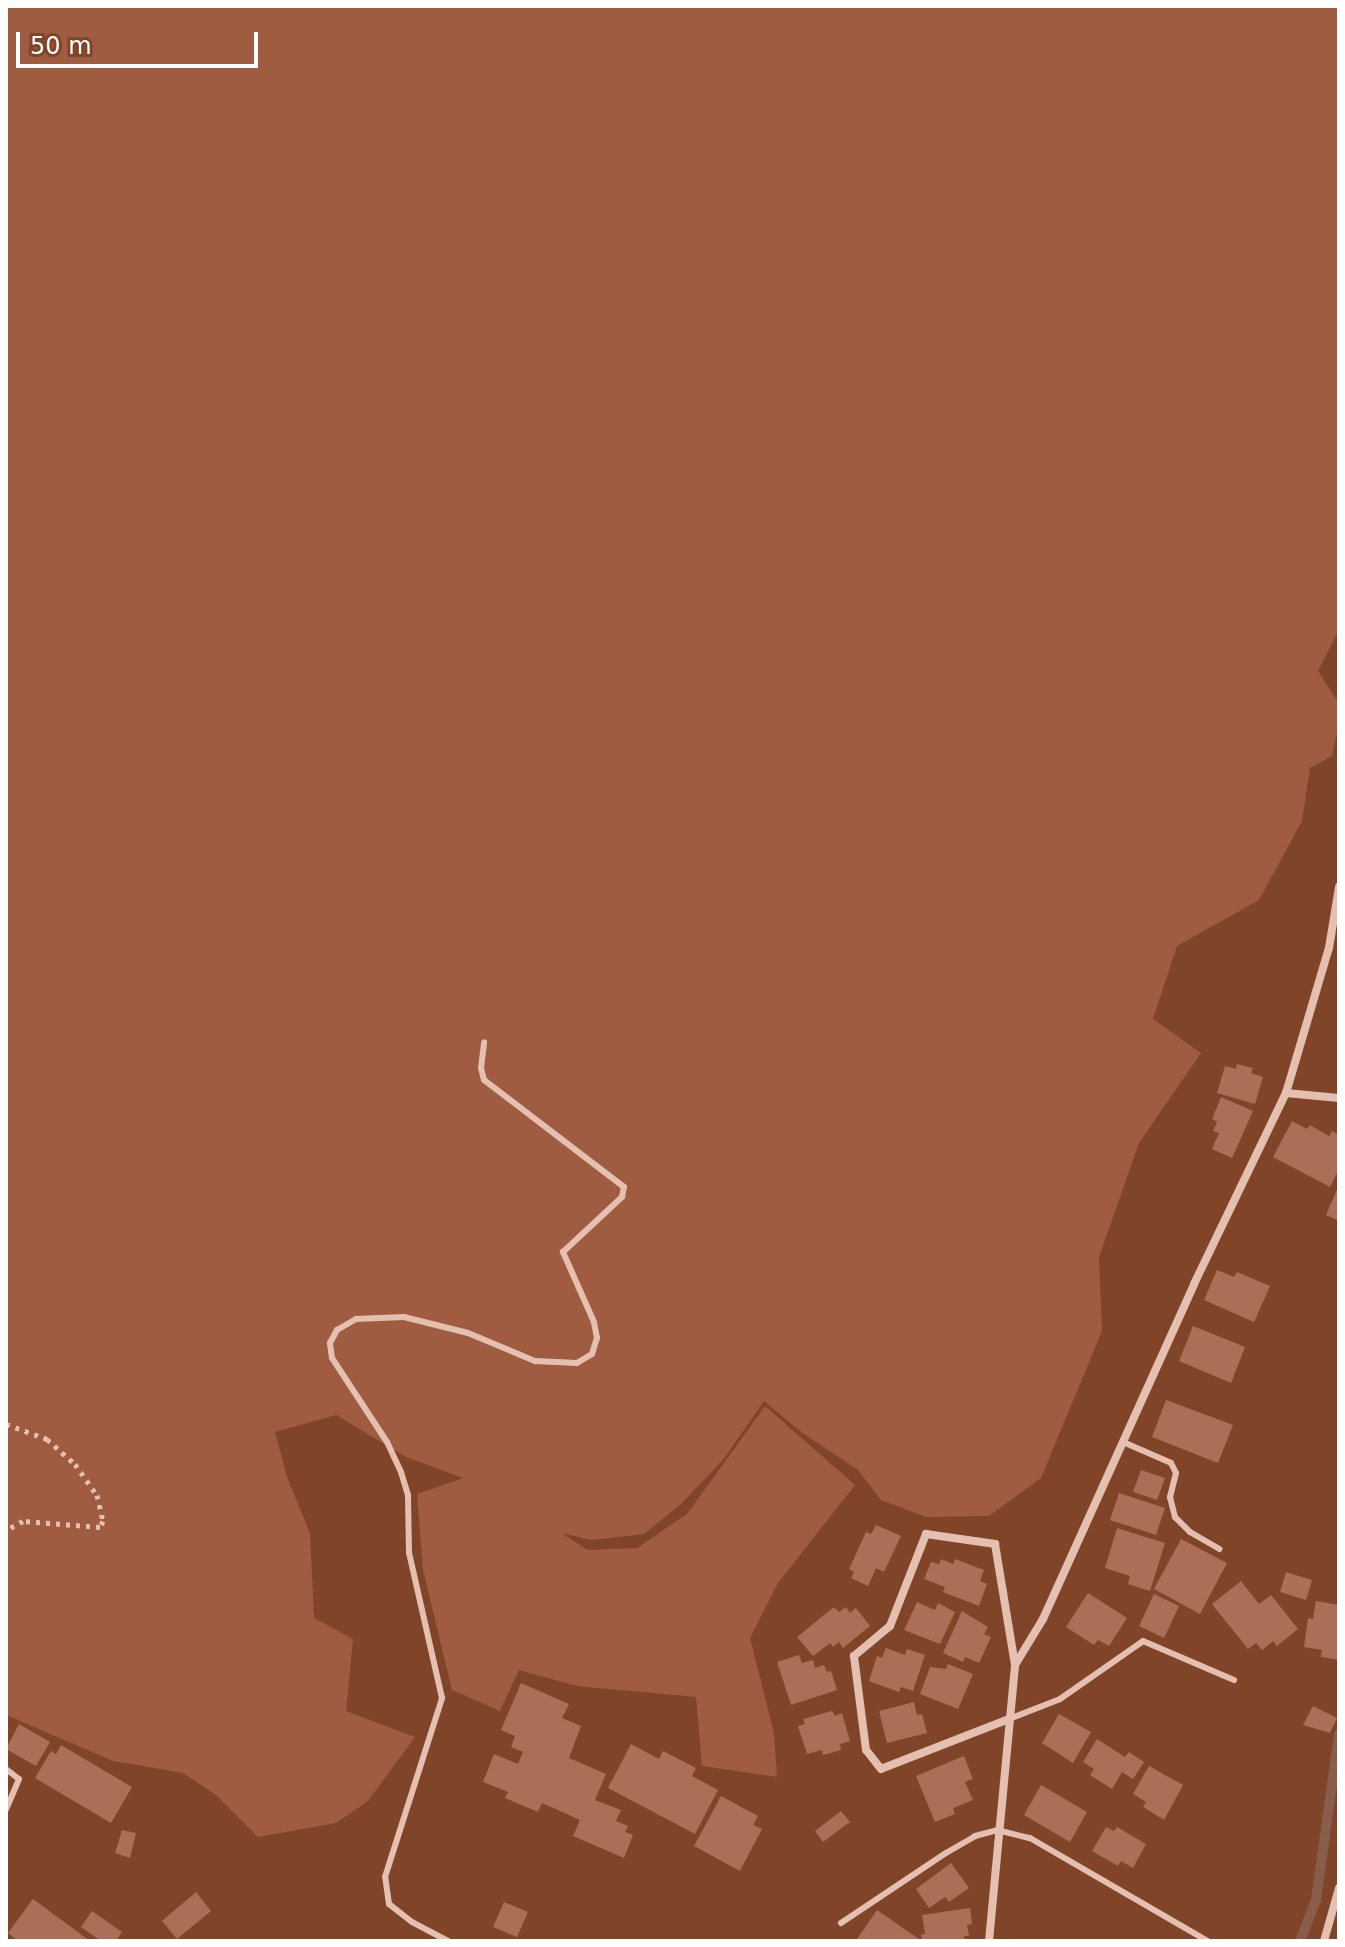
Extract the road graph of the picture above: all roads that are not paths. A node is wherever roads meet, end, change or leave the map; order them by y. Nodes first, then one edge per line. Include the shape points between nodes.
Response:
1 (1339, 887) edge
2 (484, 1042) dead end
3 (1286, 1093) junction
4 (1339, 1098) edge
5 (1123, 1442) junction
6 (1219, 1549) dead end
7 (1015, 1665) junction
8 (1234, 1680) dead end
9 (1009, 1719) junction
10 (6, 1769) edge
11 (6, 1809) edge
12 (997, 1830) junction
13 (1339, 1888) edge
14 (841, 1923) dead end
15 (448, 1941) edge
16 (989, 1941) edge
17 (1208, 1941) edge
18 (1324, 1941) edge

1 - 3 street via 1329,948
2 - 15 lane via 484,1080 624,1187 622,1197 563,1252 597,1338 592,1354 577,1363 535,1361 468,1333 404,1317 356,1319 337,1330 330,1343 332,1358 401,1472 408,1495 409,1553 442,1698 385,1877 389,1904
3 - 4 street
3 - 5 street
5 - 6 lane via 1171,1463 1176,1473 1170,1497 1175,1517
5 - 7 street via 1043,1619
7 - 9 street
7 - 9 street via 995,1544 926,1534 890,1626 854,1656 866,1750 881,1769
8 - 9 lane via 1143,1641 1060,1699
9 - 12 street
10 - 11 lane via 19,1779
12 - 14 lane via 946,1853
12 - 16 street
12 - 17 lane via 1030,1838
13 - 18 street

